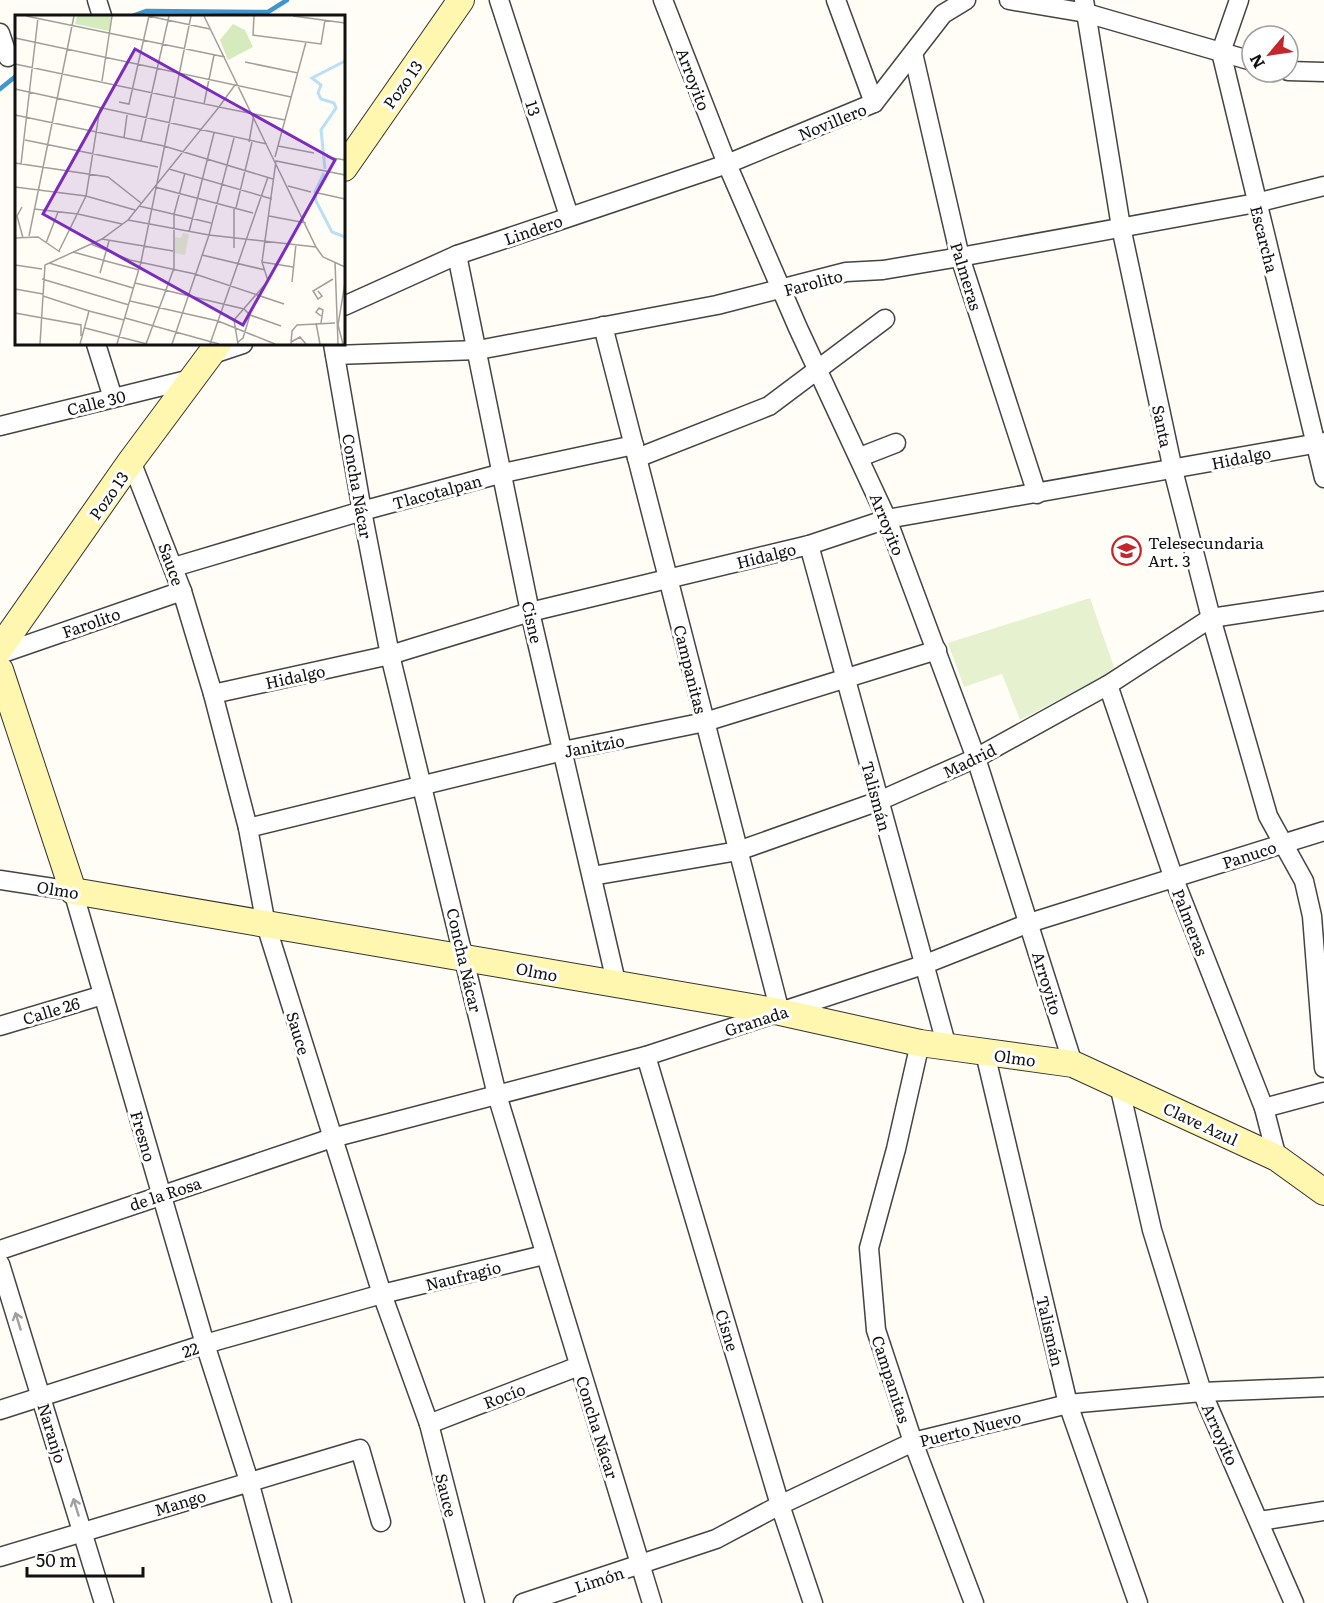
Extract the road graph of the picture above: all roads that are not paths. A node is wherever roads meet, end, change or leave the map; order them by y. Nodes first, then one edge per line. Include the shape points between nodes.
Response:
1 (97, 0) edge
2 (462, 0) edge
3 (499, 0) edge
4 (663, 0) edge
5 (836, 0) edge
6 (966, 0) edge
7 (1009, 0) edge
8 (1239, 0) edge
9 (1085, 7) edge
10 (102, 15) edge
11 (0, 33) edge
12 (1221, 52) junction
13 (913, 54) junction
14 (8, 57) dead end
15 (1240, 58) edge
16 (1300, 71) edge
17 (1324, 72) edge
18 (874, 103) junction
19 (727, 164) junction
20 (345, 167) edge
21 (1324, 186) edge
22 (1256, 203) junction
23 (569, 216) junction
24 (1121, 226) junction
25 (457, 255) junction
26 (960, 257) junction
27 (782, 290) junction
28 (345, 306) edge
29 (885, 319) dead end
30 (603, 326) junction
31 (96, 345) edge
32 (232, 345) edge
33 (211, 347) edge
34 (334, 349) edge
35 (478, 350) junction
36 (820, 370) junction
37 (191, 379) junction
38 (113, 398) junction
39 (0, 426) edge
40 (1319, 442) edge
41 (896, 443) dead end
42 (635, 452) junction
43 (860, 457) junction
44 (131, 461) junction
45 (1173, 470) junction
46 (503, 473) junction
47 (1324, 478) edge
48 (1037, 494) junction
49 (362, 511) junction
50 (886, 519) junction
51 (809, 545) junction
52 (174, 567) junction
53 (668, 580) junction
54 (182, 591) junction
55 (1324, 602) edge
56 (530, 612) junction
57 (1211, 618) junction
58 (0, 648) edge
59 (937, 650) junction
60 (0, 654) edge
61 (390, 655) junction
62 (0, 670) edge
63 (844, 678) junction
64 (1108, 685) junction
65 (213, 694) junction
66 (705, 722) junction
67 (563, 750) junction
68 (976, 758) junction
69 (424, 787) junction
70 (879, 801) junction
71 (248, 828) junction
72 (1324, 831) edge
73 (1284, 842) junction
74 (738, 851) junction
75 (592, 876) junction
76 (1174, 879) junction
77 (0, 880) edge
78 (73, 891) junction
79 (1029, 923) junction
80 (266, 925) junction
81 (465, 957) junction
82 (923, 965) junction
83 (616, 986) junction
84 (103, 995) junction
85 (780, 1012) junction
86 (0, 1026) edge
87 (920, 1043) junction
88 (947, 1047) junction
89 (985, 1053) junction
90 (646, 1056) junction
91 (1072, 1064) junction
92 (1324, 1068) edge
93 (1119, 1085) junction
94 (1324, 1092) edge
95 (497, 1095) junction
96 (1264, 1108) junction
97 (332, 1138) junction
98 (1277, 1158) junction
99 (1324, 1192) edge
100 (161, 1194) junction
101 (0, 1250) edge
102 (544, 1255) junction
103 (0, 1264) edge
104 (382, 1294) junction
105 (205, 1344) junction
106 (579, 1366) junction
107 (1324, 1387) edge
108 (1202, 1392) junction
109 (42, 1398) junction
110 (1068, 1404) junction
111 (0, 1410) edge
112 (429, 1424) junction
113 (913, 1442) junction
114 (249, 1481) junction
115 (780, 1505) junction
116 (1324, 1511) edge
117 (1259, 1521) junction
118 (381, 1522) dead end
119 (83, 1531) junction
120 (0, 1557) edge
121 (641, 1565) junction
122 (105, 1603) edge
123 (282, 1603) edge
124 (475, 1603) edge
125 (523, 1603) edge
126 (652, 1603) edge
127 (813, 1603) edge
128 (974, 1603) edge
129 (1138, 1603) edge
130 (1294, 1603) edge

1 - 10 street
2 - 20 main road, Pozo 13
3 - 23 street, 13
4 - 19 street, Arroyito
5 - 18 street
6 - 13 street, Novillero via 943,14
7 - 9 street
8 - 12 street
9 - 12 street
9 - 24 street, Santa
11 - 14 street
12 - 15 street
12 - 22 street, Escarcha
13 - 18 street, Novillero
13 - 26 street, Palmeras
16 - 17 street
18 - 19 street, Novillero
19 - 23 street, Lindero
19 - 27 street, Arroyito
21 - 22 street, Farolito
22 - 24 street, Farolito
22 - 40 street, Escarcha
23 - 25 street, Lindero
24 - 26 street, Farolito
24 - 45 street, Santa
25 - 28 street, Lindero
25 - 35 street, Cisne
26 - 27 street, Farolito via 846,272
26 - 48 street, Palmeras
27 - 30 street, Farolito
27 - 36 street, Arroyito
29 - 36 street, Tlacotalpan
30 - 35 street, Farolito
30 - 42 street, Campanitas
31 - 38 street
32 - 33 street
33 - 37 main road, Pozo 13
34 - 35 street, Farolito
34 - 49 street, Concha Nácar
35 - 46 street, Cisne
36 - 42 street, Tlacotalpan via 769,406
36 - 43 street, Arroyito
37 - 38 street, Calle 30
37 - 44 main road, Pozo 13
38 - 39 street, Calle 30
40 - 45 street, Hidalgo
40 - 47 street, Escarcha
41 - 43 street
42 - 46 street, Tlacotalpan
42 - 53 street, Campanitas
43 - 50 street, Arroyito
44 - 52 street, Sauce
44 - 58 main road, Pozo 13
45 - 48 street, Hidalgo
45 - 57 street, Santa
46 - 49 street, Tlacotalpan
46 - 56 street, Cisne
48 - 50 street, Hidalgo
49 - 52 street, Tlacotalpan
49 - 61 street, Concha Nácar
50 - 51 street, Hidalgo
50 - 59 street, Arroyito
51 - 53 street, Hidalgo
51 - 63 street, Talismán
52 - 54 street, Sauce
53 - 56 street, Hidalgo
53 - 66 street, Campanitas
54 - 60 street, Farolito
54 - 65 street, Sauce
55 - 57 street, Madrid
56 - 61 street, Hidalgo
56 - 67 street, Cisne
57 - 64 street, Madrid
57 - 73 street, Santa via 1268,816
59 - 63 street, Janitzio
59 - 68 street, Arroyito
61 - 65 street, Hidalgo
61 - 69 street, Concha Nácar
62 - 78 main road, Fresno
63 - 66 street, Janitzio
63 - 70 street, Talismán
64 - 68 street, Madrid
64 - 76 street, Palmeras
65 - 71 street, Sauce
66 - 67 street, Janitzio
66 - 74 street, Campanitas
67 - 69 street, Janitzio
67 - 75 street, Cisne
68 - 70 street, Madrid
68 - 79 street, Arroyito
69 - 71 street, Janitzio
69 - 81 street, Concha Nácar
70 - 74 street, Madrid
70 - 82 street, Talismán
71 - 80 street, Sauce
72 - 73 street, Panuco
73 - 76 street, Panuco
73 - 92 street, Santa via 1304,881 1312,916
74 - 75 street, Madrid
74 - 85 street, Campanitas
75 - 83 street, Cisne
76 - 79 street, Granada
76 - 96 street, Palmeras
77 - 78 street, Olmo
78 - 80 main road, Olmo
78 - 84 street, Fresno
79 - 82 street, Granada
79 - 91 street, Arroyito
80 - 81 main road, Olmo
80 - 97 street, Sauce
81 - 83 main road, Olmo
81 - 95 street, Concha Nácar
82 - 85 street, Granada
82 - 88 street, Talismán
83 - 85 main road, Olmo
84 - 86 street, Calle 26
84 - 100 street, Fresno
85 - 87 main road, Olmo
85 - 90 street, Granada
87 - 88 main road, Olmo
87 - 113 street, Campanitas via 868,1248 876,1330
88 - 89 main road, Olmo
89 - 91 main road, Olmo
89 - 110 street, Talismán
90 - 95 street, Granada
90 - 115 street, Cisne
91 - 93 main road, Clave Azul
93 - 98 main road, Clave Azul
93 - 108 street, Arroyito via 1152,1230
94 - 96 street
95 - 97 street, Granada
95 - 102 street, Concha Nácar
96 - 98 street, Palmeras
97 - 100 street, de la Rosa
97 - 104 street, Sauce
98 - 99 main road, Clave Azul
100 - 101 street, de la Rosa
100 - 105 street, Fresno
102 - 104 street, Naufragio
102 - 106 street, Concha Nácar
109 -> 103 street, Naranjo
104 - 105 street, 22
104 - 112 street, Sauce
105 - 109 street, 22
105 - 114 street, Fresno
106 - 112 street, Rocío
106 - 121 street, Concha Nácar
107 - 108 street, Puerto Nuevo
108 - 110 street, Puerto Nuevo
108 - 117 street, Arroyito
109 - 111 street, 22
119 -> 109 street, Naranjo
110 - 113 street, Puerto Nuevo
110 - 129 street, Talismán
112 - 124 street, Sauce
113 - 115 street, Puerto Nuevo
113 - 128 street, Campanitas
114 - 118 street, Mango via 360,1449
114 - 119 street, Mango
114 - 123 street, Fresno
115 - 121 street, Puerto Nuevo via 716,1539
115 - 127 street, Cisne
116 - 117 street
117 - 130 street, Arroyito
119 - 120 street, Mango
119 - 122 street, Naranjo
121 - 125 street, Limón
121 - 126 street, Concha Nácar

